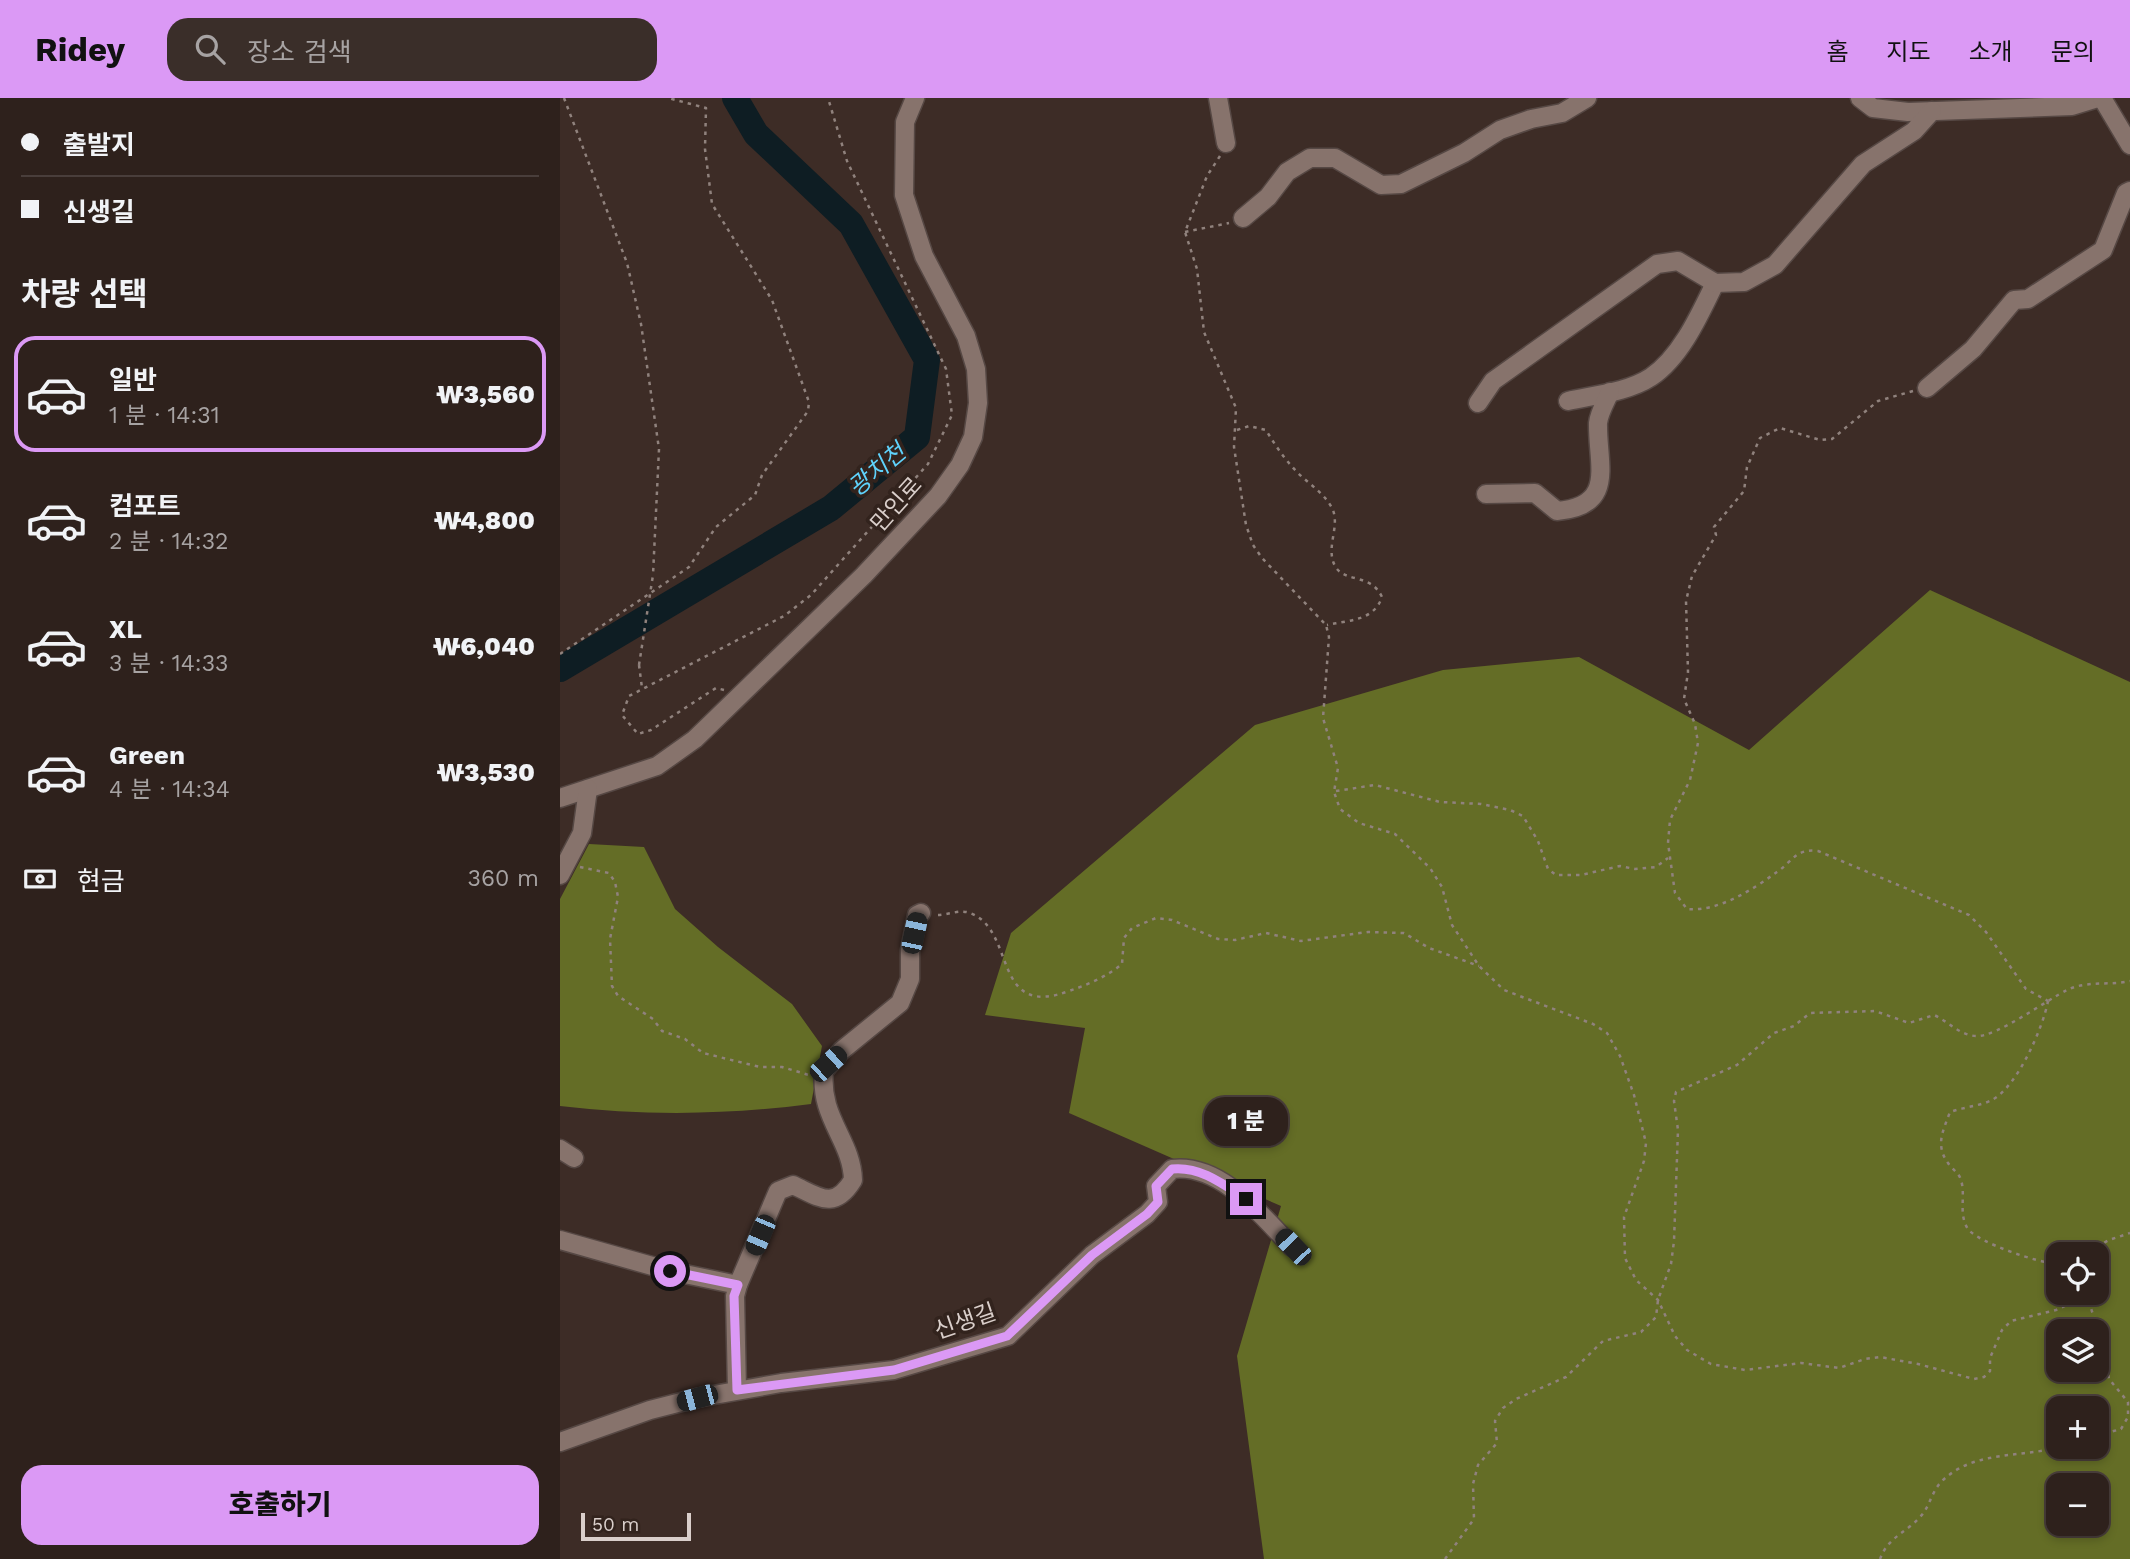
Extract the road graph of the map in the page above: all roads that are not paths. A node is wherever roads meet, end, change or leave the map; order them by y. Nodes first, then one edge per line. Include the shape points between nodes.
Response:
1 (915, 98) edge
2 (1218, 98) edge
3 (1587, 98) edge
4 (1860, 98) edge
5 (2100, 98) edge
6 (1932, 111) junction
7 (1226, 143) road end
8 (2130, 145) edge
9 (2130, 191) edge
10 (1243, 218) road end
11 (1715, 284) junction
12 (1927, 388) road end
13 (1610, 392) junction
14 (1568, 401) dead end
15 (1478, 403) dead end
16 (1486, 494) dead end
17 (560, 787) edge
18 (586, 789) junction
19 (560, 798) edge
20 (563, 869) edge
21 (921, 913) road end
22 (560, 1240) edge
23 (1293, 1247) dead end
24 (738, 1285) junction
25 (737, 1390) junction
26 (560, 1442) edge

1 - 18 street, 만인로 via 905,122 904,195 924,256 966,337 976,369 973,437 960,465 938,496 864,575 670,759 636,775
2 - 7 street
3 - 10 street via 1562,113 1500,130 1401,184 1381,185 1335,158 1310,158 1287,172 1268,197
4 - 6 street via 1873,108
5 - 6 street via 2072,106
5 - 8 street
6 - 11 street via 1914,131 1863,164 1774,265 1744,282
9 - 12 street via 2103,250 2028,299 2014,300 1973,349
11 - 13 street via 1674,355 1652,377
11 - 15 street via 1678,261 1657,264 1493,381
13 - 14 street
13 - 16 street via 1598,420 1602,480 1578,509 1557,511 1535,493
17 - 18 street
18 - 19 street, 만인로
18 - 20 street via 582,833
21 - 24 street via 910,950 907,991 900,1003 828,1064 823,1076 825,1104 848,1154 853,1180 838,1197 824,1200 793,1185 778,1191
22 - 24 street
23 - 25 street, 신생길 via 1246,1199 1224,1184 1188,1167 1172,1169 1156,1186 1158,1202 1147,1214 1092,1255 1007,1336 894,1370
24 - 25 street via 734,1296
25 - 26 street, 신생길 via 650,1410

